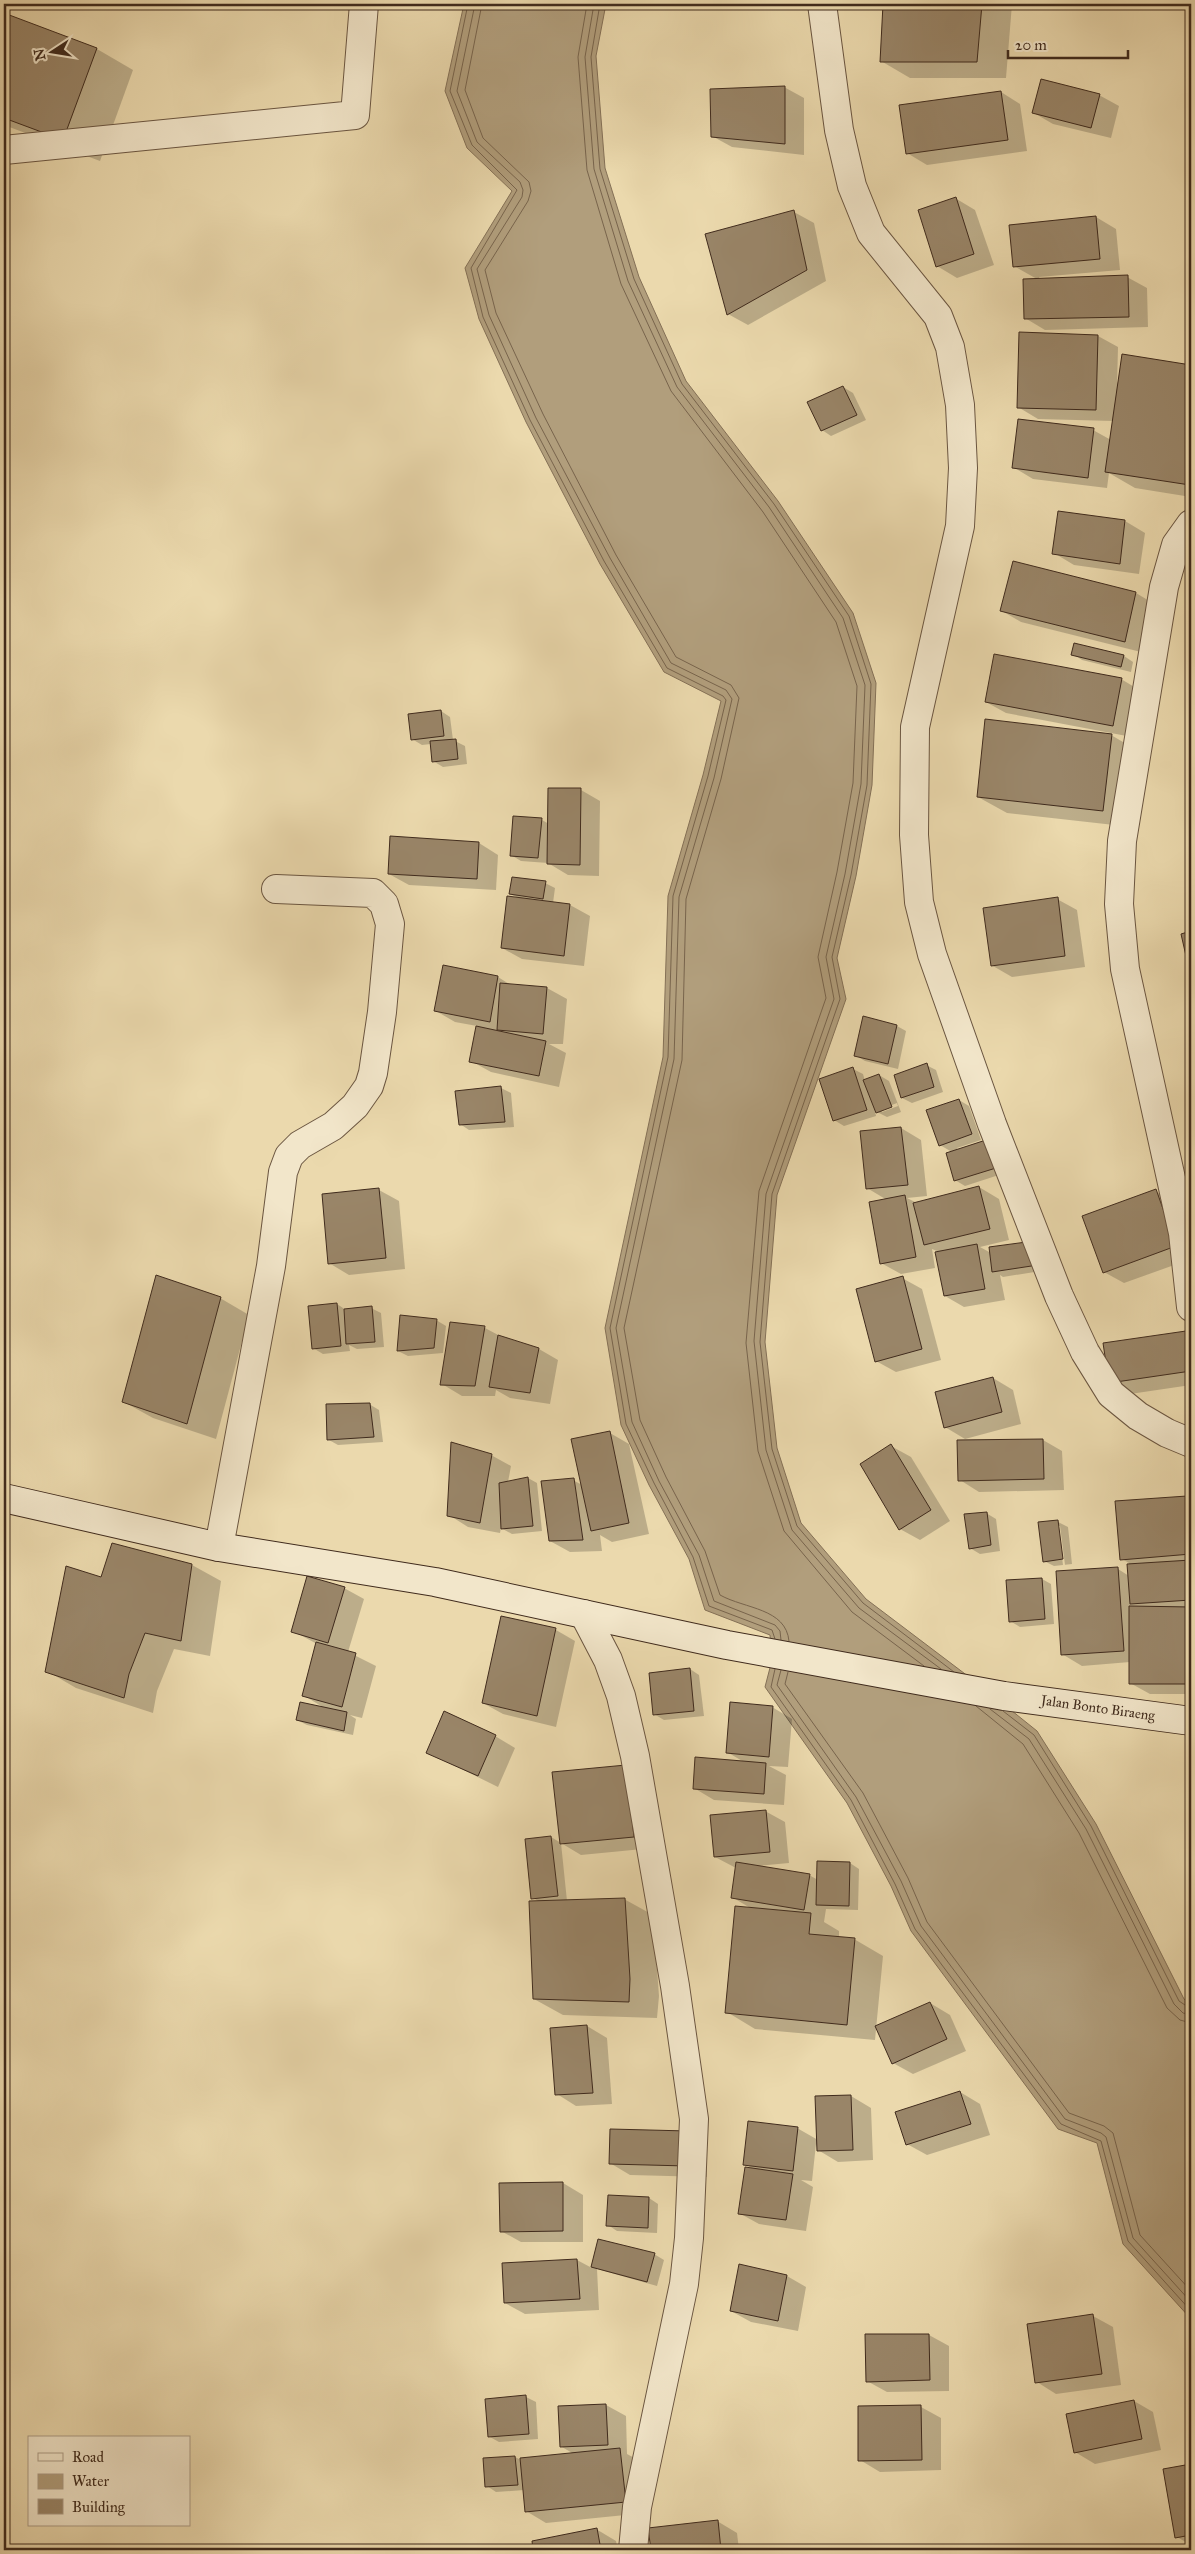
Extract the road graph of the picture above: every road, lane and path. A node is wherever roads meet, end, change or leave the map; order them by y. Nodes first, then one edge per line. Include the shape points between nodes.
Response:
1 (364, 4) edge
2 (822, 4) edge
3 (4, 150) edge
4 (1191, 524) edge
5 (276, 889) dead end
6 (1191, 1307) edge
7 (1191, 1443) edge
8 (4, 1498) edge
9 (219, 1547) junction
10 (584, 1614) junction
11 (1191, 1721) edge
12 (633, 2550) edge

1 - 3 street via 355,115
2 - 7 street via 839,130 852,186 872,233 938,316 950,347 960,405 963,468 960,526 915,727 914,835 919,902 932,954 992,1124 1059,1296 1085,1352 1111,1394 1138,1416
4 - 6 street via 1176,545 1164,588 1122,841 1119,904 1125,969 1183,1233
5 - 9 street via 373,893 389,914 390,941 369,1086 346,1115 300,1145 289,1156 283,1172 271,1266
8 - 9 street, Jalan Bonto Biraeng
9 - 10 street, Jalan Bonto Biraeng via 435,1582
10 - 11 street, Jalan Bonto Biraeng via 727,1645 1004,1696
10 - 12 street via 608,1660 621,1696 635,1756 676,1986 694,2119 684,2284 637,2507

